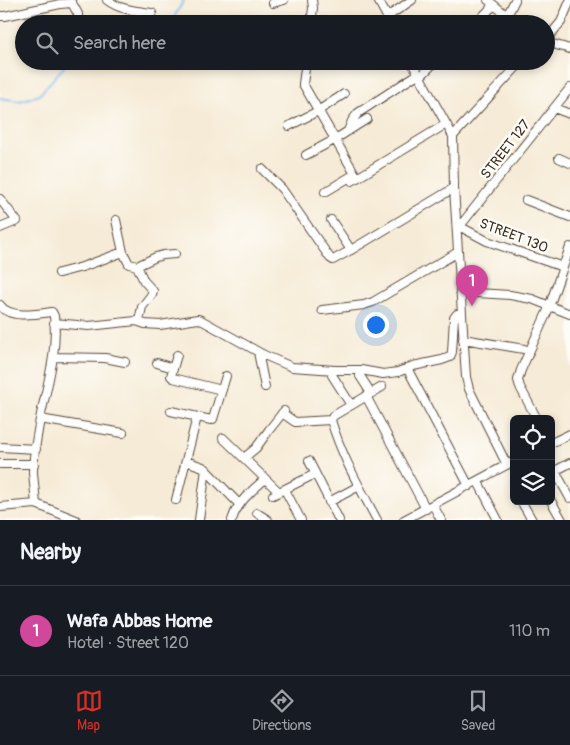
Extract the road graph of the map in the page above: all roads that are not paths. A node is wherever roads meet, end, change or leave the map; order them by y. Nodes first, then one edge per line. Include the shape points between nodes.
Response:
1 (107, 0) edge
2 (284, 0) edge
3 (312, 0) edge
4 (378, 0) edge
5 (412, 0) edge
6 (515, 0) edge
7 (570, 1) edge
8 (273, 3) dead end
9 (491, 3) edge
10 (152, 13) dead end
11 (78, 15) edge
12 (312, 15) edge
13 (386, 15) edge
14 (395, 15) edge
15 (482, 15) edge
16 (506, 15) edge
17 (508, 15) edge
18 (0, 16) edge
19 (555, 30) edge
20 (555, 44) edge
21 (570, 50) edge
22 (305, 70) edge
23 (416, 70) edge
24 (425, 70) edge
25 (514, 70) edge
26 (419, 75) junction
27 (570, 88) edge
28 (344, 94) dead end
29 (554, 108) junction
30 (318, 111) junction
31 (570, 114) edge
32 (368, 120) dead end
33 (446, 124) junction
34 (289, 126) dead end
35 (348, 131) junction
36 (453, 136) junction
37 (334, 140) junction
38 (306, 155) dead end
39 (559, 158) dead end
40 (570, 163) edge
41 (262, 168) dead end
42 (355, 174) junction
43 (363, 175) junction
44 (343, 186) dead end
45 (454, 188) junction
46 (325, 192) dead end
47 (0, 199) edge
48 (526, 200) dead end
49 (570, 217) edge
50 (116, 220) dead end
51 (330, 220) dead end
52 (459, 226) junction
53 (0, 228) edge
54 (570, 247) edge
55 (351, 250) junction
56 (123, 252) junction
57 (458, 252) junction
58 (175, 254) dead end
59 (137, 266) junction
60 (563, 267) junction
61 (59, 273) dead end
62 (460, 292) junction
63 (0, 305) edge
64 (549, 307) junction
65 (322, 310) dead end
66 (462, 314) junction
67 (570, 314) edge
68 (139, 322) junction
69 (54, 323) junction
70 (463, 339) junction
71 (524, 349) dead end
72 (258, 352) junction
73 (178, 355) dead end
74 (54, 357) junction
75 (125, 362) dead end
76 (157, 363) dead end
77 (174, 368) junction
78 (408, 368) junction
79 (226, 376) dead end
80 (332, 376) dead end
81 (360, 376) dead end
82 (265, 387) dead end
83 (382, 387) dead end
84 (222, 390) junction
85 (368, 395) junction
86 (351, 405) junction
87 (171, 411) dead end
88 (535, 415) edge
89 (197, 417) junction
90 (40, 419) junction
91 (331, 420) junction
92 (123, 433) dead end
93 (570, 434) edge
94 (223, 438) dead end
95 (555, 441) edge
96 (0, 446) edge
97 (36, 449) junction
98 (244, 458) junction
99 (186, 461) junction
100 (309, 461) dead end
101 (510, 463) edge
102 (570, 463) edge
103 (0, 464) edge
104 (34, 464) junction
105 (206, 469) junction
106 (555, 471) edge
107 (315, 474) junction
108 (555, 475) edge
109 (265, 479) junction
110 (478, 482) junction
111 (360, 486) junction
112 (469, 486) junction
113 (279, 492) junction
114 (570, 498) edge
115 (176, 500) dead end
116 (329, 502) junction
117 (36, 504) junction
118 (239, 504) junction
119 (523, 505) edge
120 (553, 505) edge
121 (0, 507) edge
122 (429, 507) junction
123 (256, 513) dead end
124 (76, 520) edge
125 (199, 520) edge
126 (232, 520) edge
127 (268, 520) edge
128 (301, 520) edge
129 (339, 520) edge
130 (377, 520) edge
131 (404, 520) edge
132 (441, 520) edge
133 (498, 520) edge
134 (532, 520) edge
135 (562, 520) edge

1 - 10 street via 126,9
2 - 8 street
3 - 12 street
4 - 13 street
5 - 14 street
6 - 17 street
7 - 19 street
9 - 15 street
9 - 16 street
11 - 18 street via 72,3
20 - 21 street
22 - 30 street via 303,84
23 - 26 street
24 - 26 street
25 - 36 street
26 - 33 street
26 - 35 street via 358,113
27 - 29 street, STREET 127
28 - 30 street
29 - 31 street
29 - 52 street, STREET 127
30 - 34 street
30 - 37 street
32 - 35 street
33 - 36 street
33 - 43 street
35 - 37 street
36 - 45 street
37 - 38 street
37 - 42 street
39 - 40 street
41 - 55 street via 282,189 330,258 337,259
42 - 43 street
42 - 46 street
43 - 44 street
45 - 52 street
45 - 55 street
47 - 53 street via 17,220
48 - 49 street
50 - 56 street
51 - 55 street
52 - 57 street
52 - 60 street, STREET 130 via 487,241
54 - 60 street
56 - 59 street via 129,264
56 - 61 street
57 - 62 street
57 - 65 street via 373,302
58 - 59 street via 156,257
59 - 68 street via 153,291 142,307
60 - 64 street
62 - 64 street via 510,295 532,299
62 - 66 street
63 - 69 street via 6,311 29,315 52,312
64 - 67 street
64 - 88 street via 518,380
66 - 70 street
66 - 78 street via 456,314 454,318 450,357
68 - 69 street via 88,326
68 - 72 street via 160,324 202,320
69 - 74 street
70 - 71 street
70 - 101 street via 469,389
72 - 78 street via 292,367 361,370 378,374
72 - 82 street
73 - 77 street
74 - 75 street via 105,358
74 - 90 street
76 - 77 street
77 - 84 street via 172,378
78 - 112 street
79 - 84 street
80 - 86 street
81 - 85 street
83 - 85 street
84 - 89 street via 213,420
85 - 86 street
85 - 122 street
86 - 91 street
87 - 89 street
89 - 99 street
90 - 92 street
90 - 97 street
91 - 98 street via 294,422 283,412 256,448
91 - 111 street
93 - 95 street
94 - 98 street
96 - 97 street
97 - 104 street
98 - 109 street
99 - 105 street
99 - 115 street
100 - 107 street
101 - 110 street
102 - 106 street
103 - 104 street
104 - 117 street
105 - 118 street
105 - 125 street
107 - 113 street
107 - 116 street
108 - 114 street
109 - 113 street
109 - 118 street
110 - 112 street
110 - 133 street
111 - 116 street
111 - 130 street
112 - 122 street
113 - 128 street
116 - 129 street
117 - 121 street
117 - 124 street
118 - 126 street
119 - 134 street
120 - 135 street
122 - 131 street
122 - 132 street
123 - 127 street

